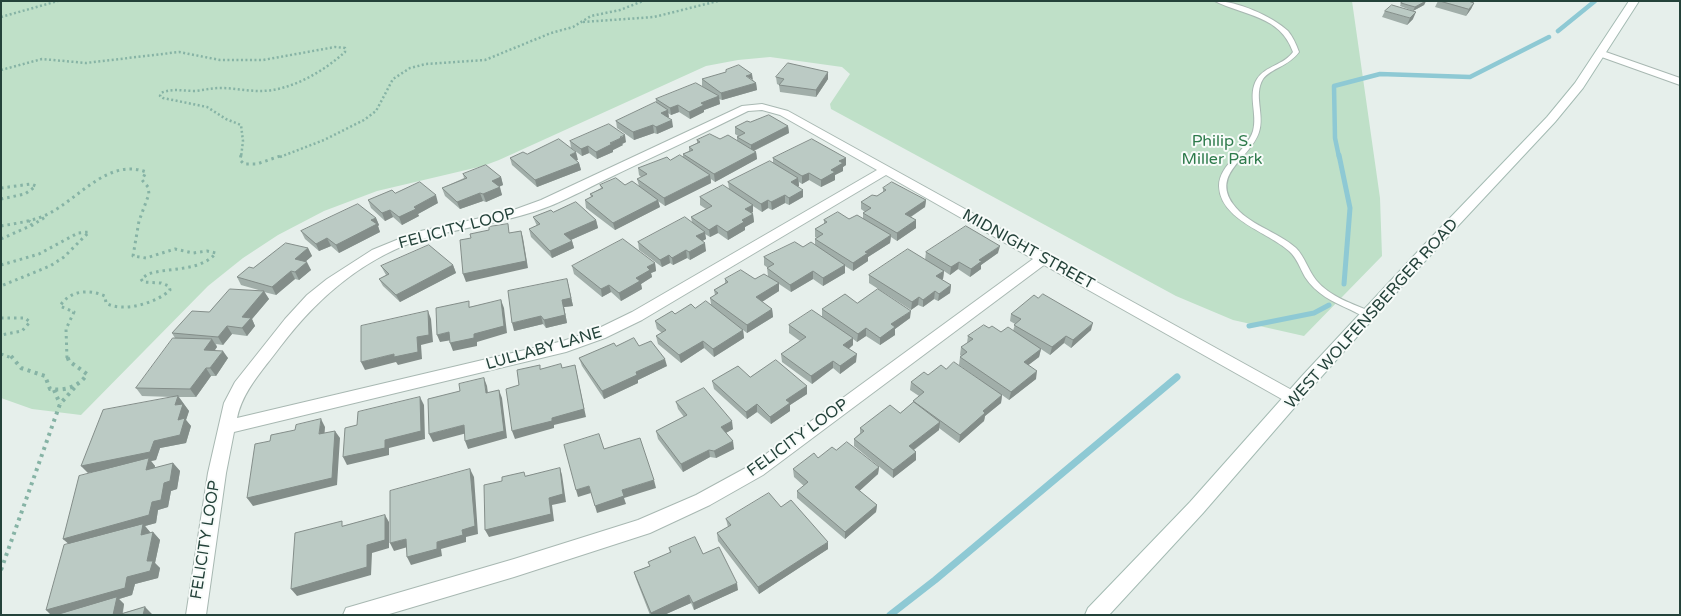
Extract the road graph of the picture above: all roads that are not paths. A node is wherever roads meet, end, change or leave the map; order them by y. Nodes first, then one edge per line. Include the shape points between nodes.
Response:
1 (1218, 1) edge
2 (1634, 1) edge
3 (1600, 53) junction
4 (1680, 82) edge
5 (762, 107) joint
6 (886, 170) junction
7 (1042, 258) junction
8 (1370, 314) junction
9 (1293, 398) junction
10 (226, 427) junction
11 (196, 615) edge
12 (353, 615) edge
13 (1095, 615) edge

1 - 8 lane via 1254,14 1281,29 1292,41 1296,52 1259,80 1256,87 1256,131 1223,181 1228,205 1244,220 1270,233 1294,251 1318,288
2 - 3 street, WEST WOLFENSBERGER ROAD
3 - 4 street
3 - 8 street, WEST WOLFENSBERGER ROAD via 1550,121
5 - 6 street, MIDNIGHT STREET via 784,113
5 - 10 street, FELICITY LOOP via 739,110 546,203 511,215 421,235 359,263 319,293 290,323 241,386 232,403
6 - 7 street, MIDNIGHT STREET
6 - 10 street, LULLABY LANE via 637,316 600,334 530,355
7 - 9 street, MIDNIGHT STREET
7 - 12 street, FELICITY LOOP via 758,470 703,500 643,527
8 - 9 street, WEST WOLFENSBERGER ROAD
9 - 13 street, WEST WOLFENSBERGER ROAD via 1201,503
10 - 11 street, FELICITY LOOP

